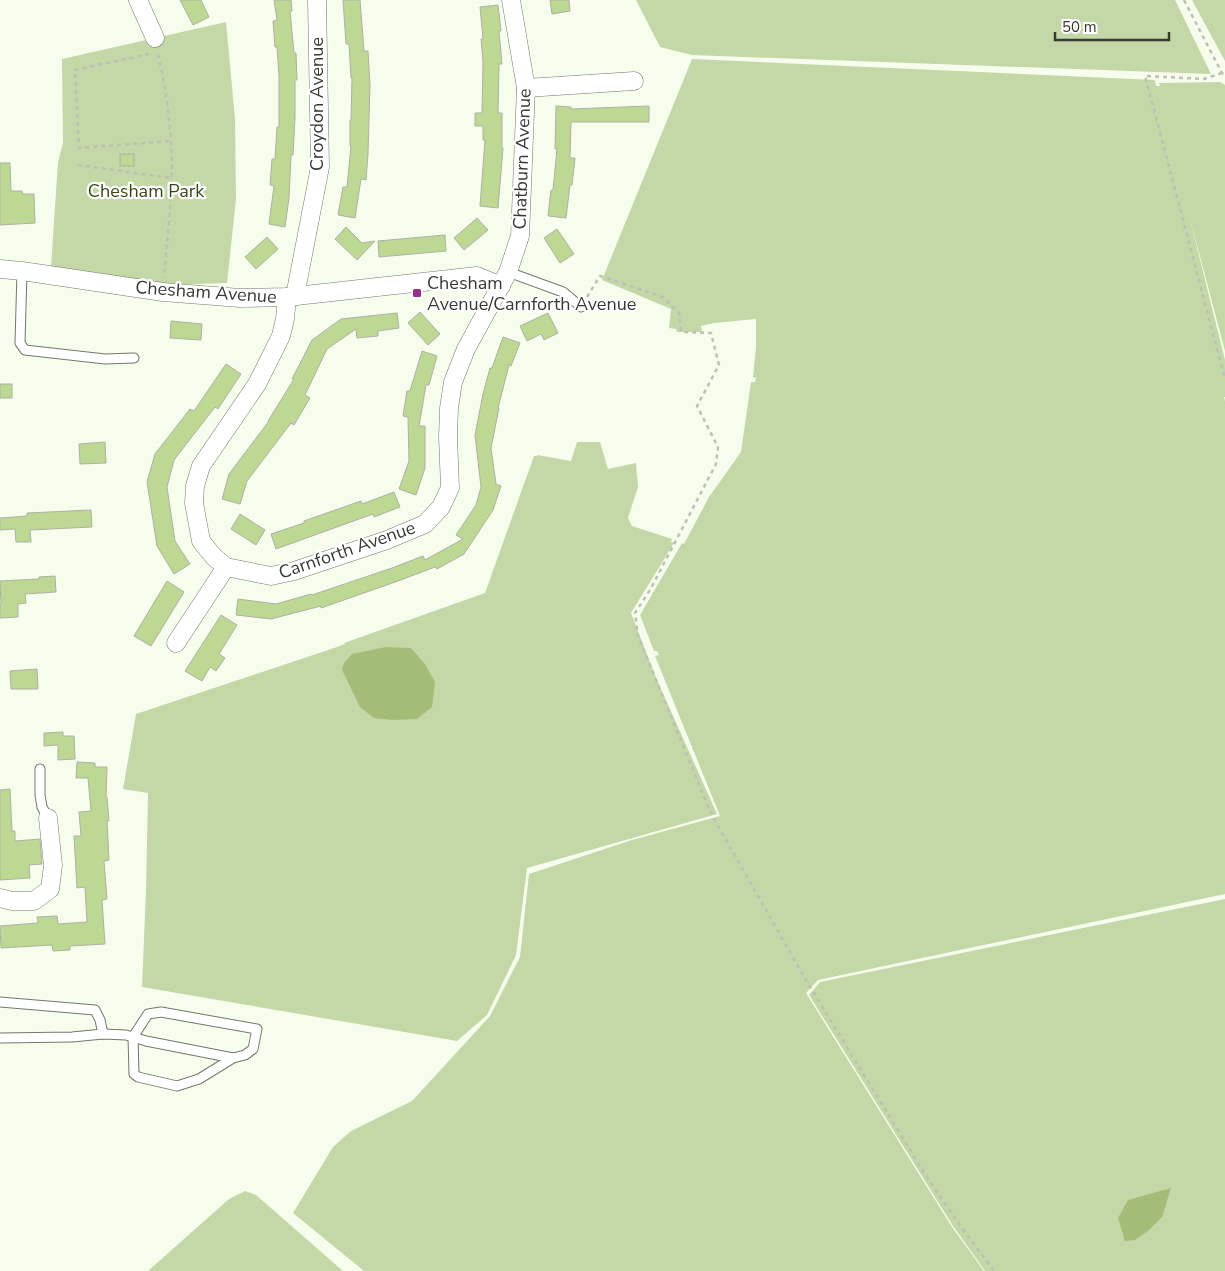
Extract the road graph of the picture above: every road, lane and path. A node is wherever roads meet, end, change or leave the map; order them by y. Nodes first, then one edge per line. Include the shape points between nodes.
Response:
1 (138, 0) edge
2 (317, 0) edge
3 (511, 0) edge
4 (1184, 0) edge
5 (156, 45) junction
6 (1223, 74) edge
7 (634, 81) dead end
8 (526, 88) junction
9 (170, 141) junction
10 (78, 165) dead end
11 (171, 178) junction
12 (0, 269) edge
13 (22, 271) junction
14 (504, 279) junction
15 (163, 292) junction
16 (291, 297) junction
17 (581, 307) joint
18 (134, 358) dead end
19 (1225, 379) edge
20 (226, 567) junction
21 (176, 643) dead end
22 (40, 769) dead end
23 (48, 818) joint
24 (0, 898) edge
25 (0, 1002) edge
26 (103, 1034) junction
27 (133, 1037) junction
28 (0, 1038) edge
29 (233, 1058) junction
30 (994, 1271) edge

1 - 5 street
2 - 16 street, Croydon Avenue via 320,167
3 - 8 street, Chatburn Avenue
4 - 6 path
5 - 9 path via 163,75
5 - 9 path via 75,70 78,148
6 - 19 path via 1204,79 1145,76
7 - 8 street
8 - 14 street, Chatburn Avenue via 520,236
9 - 11 path
10 - 11 path
11 - 15 path
12 - 13 street, Chesham Avenue
13 - 15 street, Chesham Avenue
13 - 18 lane via 20,343 25,350 106,359
14 - 16 street, Chesham Avenue via 477,276
14 - 17 lane via 563,292
14 - 20 street, Carnforth Avenue via 466,349 454,382 449,408 450,488 441,507 425,524 378,543 271,576
15 - 16 street, Chesham Avenue via 240,298
16 - 20 street via 281,336 257,384 201,466 195,486 194,503 201,541
17 - 30 path via 600,276 663,297 679,312 681,332 711,333 719,365 697,406 718,447 716,464 635,613 638,636 718,826 807,982 923,1171
20 - 21 street
22 - 23 lane via 40,795
23 - 24 street via 53,865 50,889 34,901
25 - 26 lane via 95,1010
26 - 27 lane
26 - 28 lane
27 - 29 lane
27 - 29 lane via 134,1074 138,1078 177,1086 199,1079
27 - 29 lane via 148,1014 161,1012 257,1029 253,1049

